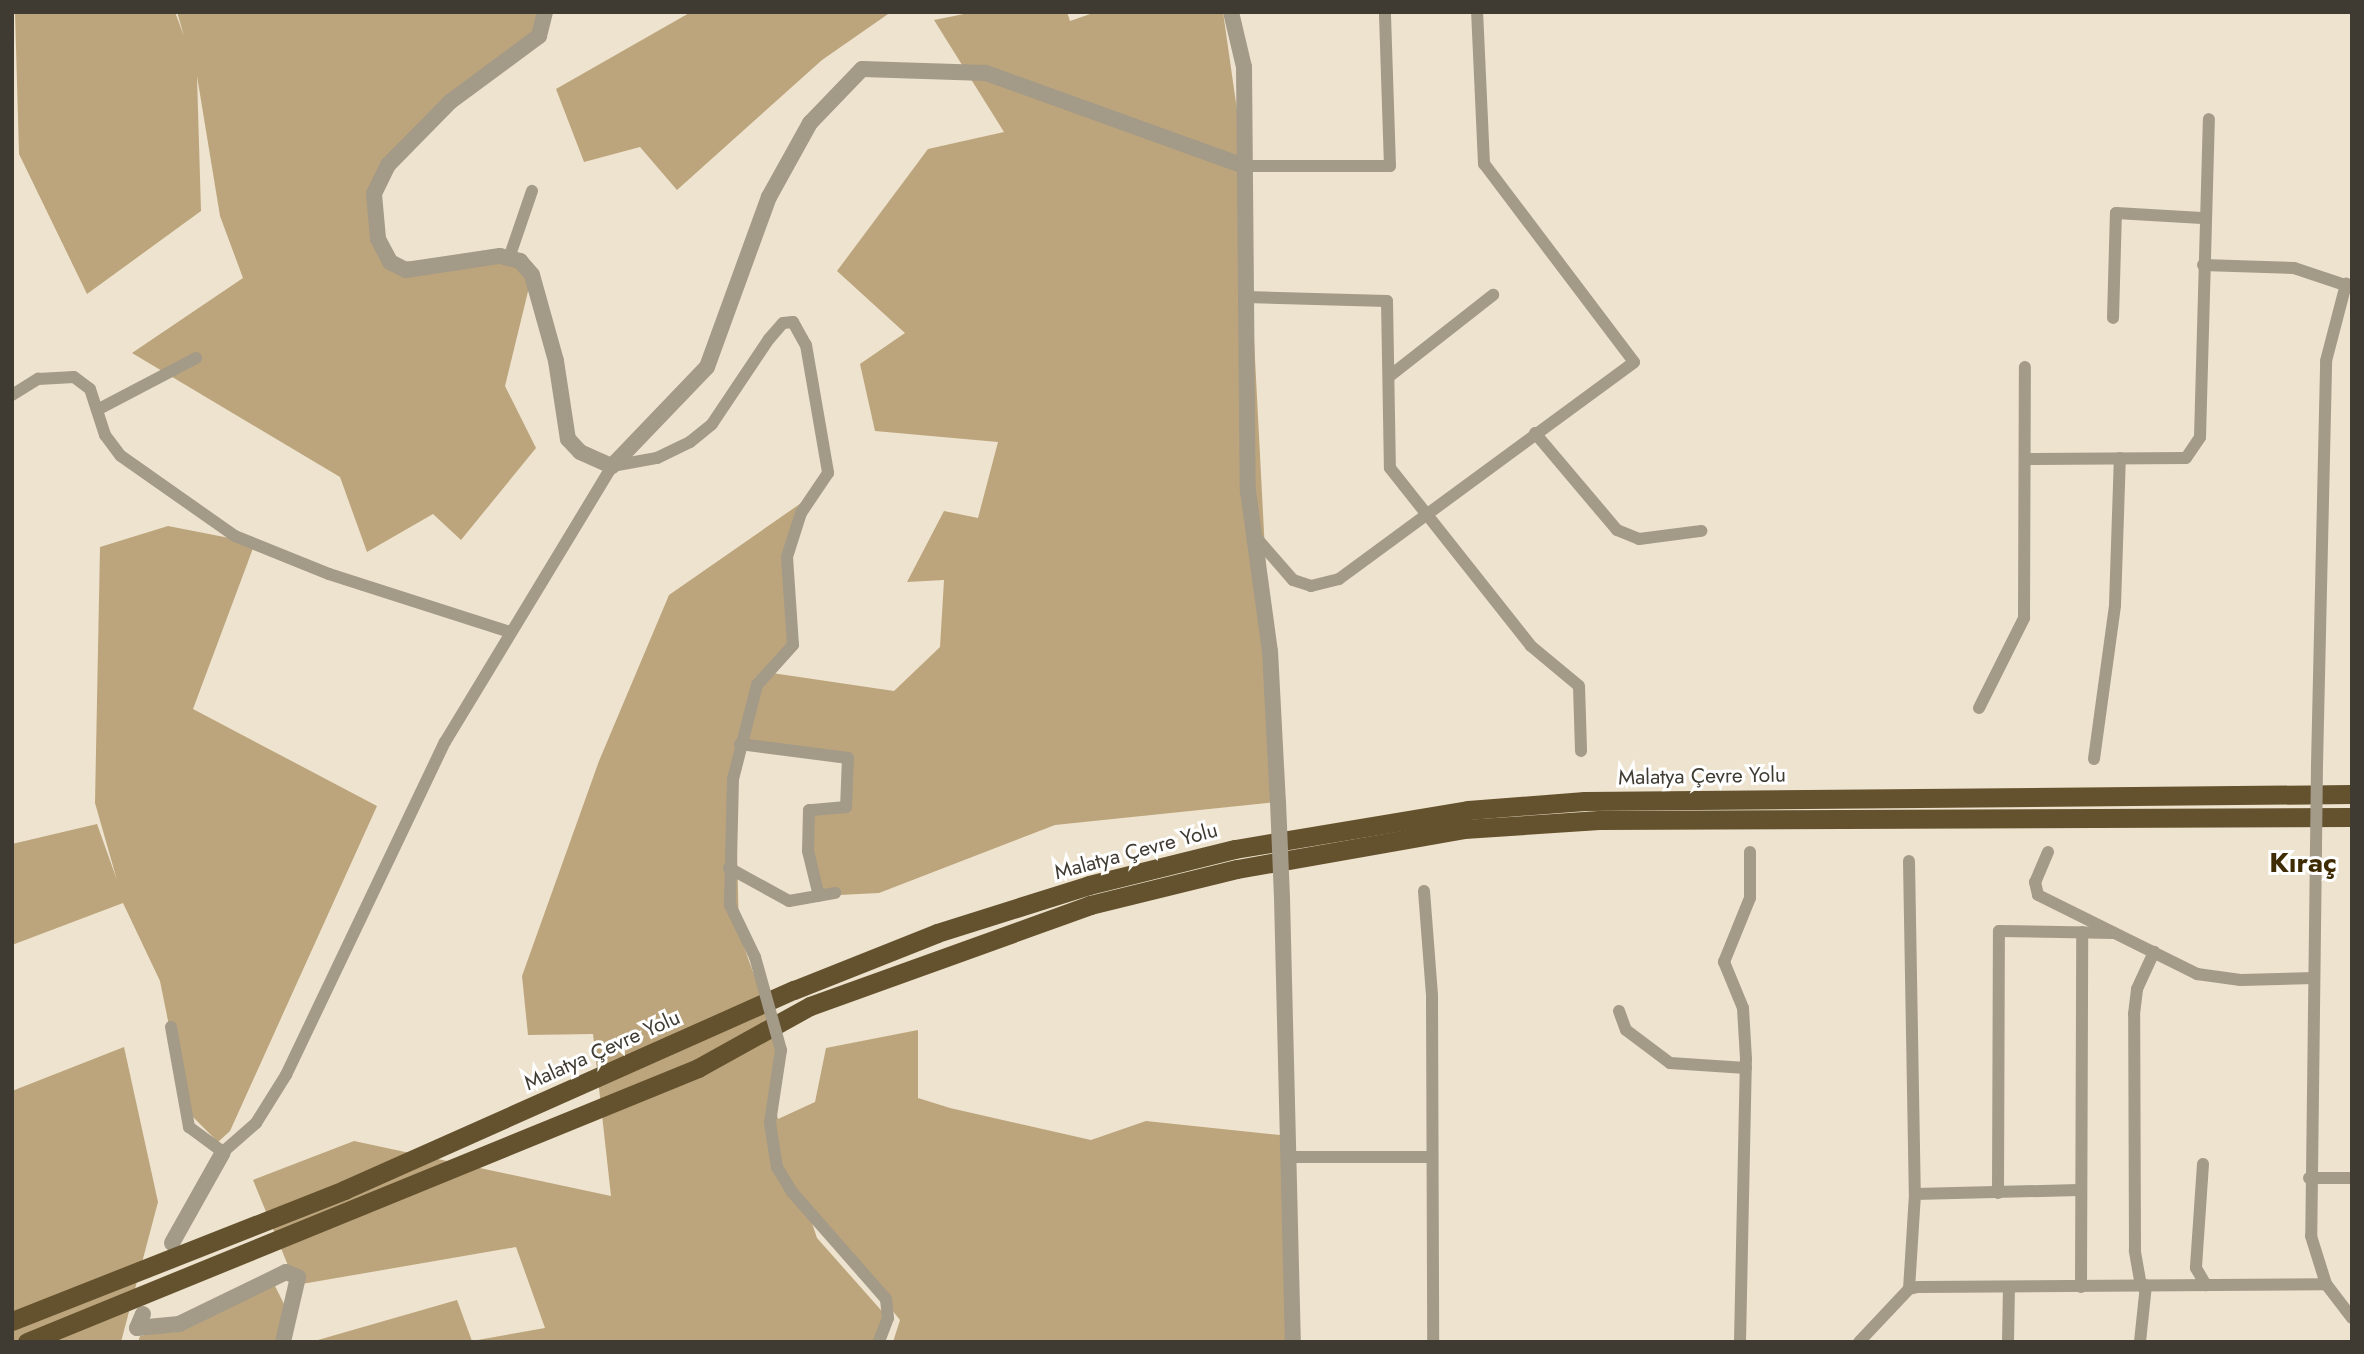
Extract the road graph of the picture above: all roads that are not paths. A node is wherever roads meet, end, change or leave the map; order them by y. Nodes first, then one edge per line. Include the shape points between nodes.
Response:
1 (545, 12) edge
2 (1231, 12) edge
3 (1385, 12) edge
4 (1476, 12) edge
5 (2209, 119) dead end
6 (1245, 166) junction
7 (533, 191) dead end
8 (2203, 218) junction
9 (509, 258) junction
10 (2203, 265) junction
11 (2349, 286) edge
12 (1493, 295) dead end
13 (1247, 297) junction
14 (2113, 318) dead end
15 (196, 358) dead end
16 (2025, 367) dead end
17 (1391, 375) junction
18 (12, 395) edge
19 (97, 410) junction
20 (1535, 433) junction
21 (2025, 458) junction
22 (2120, 458) junction
23 (612, 466) junction
24 (1425, 516) junction
25 (1251, 531) junction
26 (1700, 531) dead end
27 (510, 632) junction
28 (1979, 708) dead end
29 (740, 744) junction
30 (1581, 751) dead end
31 (2094, 759) dead end
32 (2352, 794) edge
33 (2352, 817) edge
34 (1750, 852) dead end
35 (2049, 852) dead end
36 (1909, 861) dead end
37 (729, 868) junction
38 (1424, 891) dead end
39 (835, 893) dead end
40 (819, 896) junction
41 (2082, 932) junction
42 (2114, 933) junction
43 (2154, 952) junction
44 (2314, 978) junction
45 (1619, 1011) dead end
46 (171, 1027) dead end
47 (1746, 1068) junction
48 (223, 1152) junction
49 (1291, 1157) junction
50 (1432, 1157) junction
51 (2203, 1164) dead end
52 (2309, 1178) junction
53 (2352, 1178) edge
54 (2079, 1190) junction
55 (1915, 1194) junction
56 (1998, 1194) junction
57 (172, 1243) dead end
58 (2326, 1284) junction
59 (2206, 1285) junction
60 (2144, 1286) junction
61 (2009, 1287) junction
62 (2081, 1287) junction
63 (1909, 1289) junction
64 (2352, 1318) edge
65 (12, 1321) edge
66 (136, 1328) edge
67 (27, 1342) edge
68 (283, 1342) edge
69 (879, 1342) edge
70 (1293, 1342) edge
71 (1433, 1342) edge
72 (1740, 1342) edge
73 (1859, 1342) edge
74 (2008, 1342) edge
75 (2140, 1342) edge

1 - 9 street via 539,36 451,102 388,165 374,194 384,254 406,270
2 - 6 street via 1244,67
3 - 6 street via 1390,166
4 - 20 street via 1484,164 1634,362
5 - 8 street
6 - 13 street
6 - 23 street via 986,73 862,69 810,123 769,197 707,367
7 - 9 street
8 - 10 street
8 - 14 street via 2116,213
9 - 23 street via 532,275 556,360 568,439 580,452
10 - 11 street via 2294,268
10 - 22 street via 2200,437 2186,458
11 - 44 street, bridge via 2325,372
12 - 17 street
13 - 17 street via 1380,297 1391,307
13 - 25 street
15 - 19 street
16 - 21 street
17 - 24 street via 1390,468
18 - 19 street via 38,379 74,377 90,389
19 - 27 street via 105,435 121,456 235,536 355,583
20 - 24 street
20 - 26 street via 1617,530 1639,539
21 - 22 street
21 - 28 street via 2024,618
22 - 31 street via 2115,604
23 - 27 street
23 - 29 street via 657,458 690,442 712,424 783,323 802,330 828,472 801,513 787,557 793,645 757,685
24 - 25 street via 1339,579 1311,586 1293,580
24 - 30 street via 1531,646 1579,686
25 - 49 street, bridge via 1270,651
27 - 48 street via 445,743 286,1075 256,1123
29 - 37 street
29 - 40 street via 848,758 846,807 809,810 808,851
32 - 65 highway, Malatya Çevre Yolu via 1585,801 1468,810 1235,849 1088,885 937,933 794,990 344,1190
33 - 67 highway, Malatya Çevre Yolu via 1599,820 1464,829 1237,869 1090,905 810,1006 698,1068
34 - 47 street via 1750,898 1724,962 1744,1008
35 - 42 street via 2035,882 2038,895
36 - 55 street
37 - 40 street via 789,901
37 - 69 street, bridge via 730,905 755,957 781,1050 769,1123 777,1167 792,1192 886,1299 888,1318
38 - 50 street via 1432,986
39 - 40 street
41 - 42 street
41 - 54 street
41 - 56 street via 1999,931
42 - 43 street
43 - 44 street via 2211,978
43 - 60 street via 2134,1014 2135,1251
44 - 52 street
45 - 47 street via 1626,1030 1670,1063
46 - 48 street via 189,1127
47 - 72 street
48 - 57 street
49 - 50 street
49 - 70 street
50 - 71 street
51 - 59 street via 2196,1268
52 - 53 street
52 - 58 street via 2311,1237
54 - 56 street
54 - 62 street
55 - 56 street
55 - 63 street
58 - 59 street
58 - 64 street
59 - 60 street
60 - 62 street
60 - 75 street
61 - 62 street
61 - 63 street
61 - 74 street
63 - 73 street
66 - 68 street via 179,1324 286,1272 298,1277

